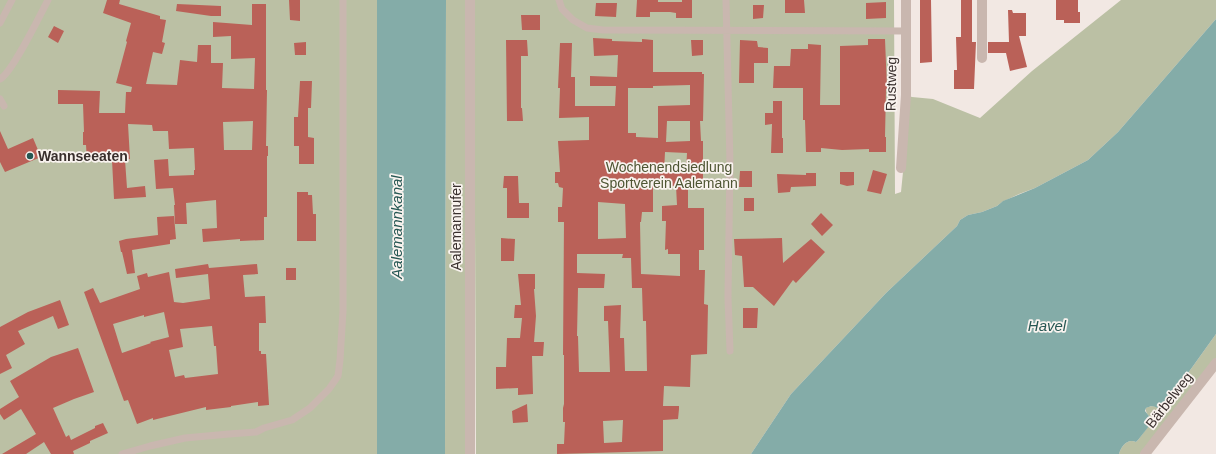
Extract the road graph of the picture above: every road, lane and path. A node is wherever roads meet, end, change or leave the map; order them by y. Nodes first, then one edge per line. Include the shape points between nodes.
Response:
1 (12, 0) edge
2 (48, 0) edge
3 (343, 0) edge
4 (470, 0) edge
5 (559, 0) edge
6 (726, 0) edge
7 (906, 0) edge
8 (982, 0) edge
9 (0, 23) edge
10 (727, 30) junction
11 (906, 31) junction
12 (982, 58) dead end
13 (0, 79) edge
14 (0, 99) edge
15 (4, 106) dead end
16 (901, 168) dead end
17 (730, 351) dead end
18 (1216, 363) edge
19 (122, 454) edge
20 (470, 454) edge
21 (1145, 454) edge

1 - 9 lane
2 - 13 lane via 16,58
3 - 19 lane via 343,311 338,376 310,408 292,420 256,432 185,438
4 - 20 street, Aalemannufer
5 - 10 lane via 562,9 573,20 587,28
6 - 10 lane
7 - 11 street, Rustweg
8 - 12 street
10 - 11 lane
10 - 17 lane
11 - 16 street, Rustweg via 906,95
14 - 15 lane
18 - 21 street, Bärbelweg

